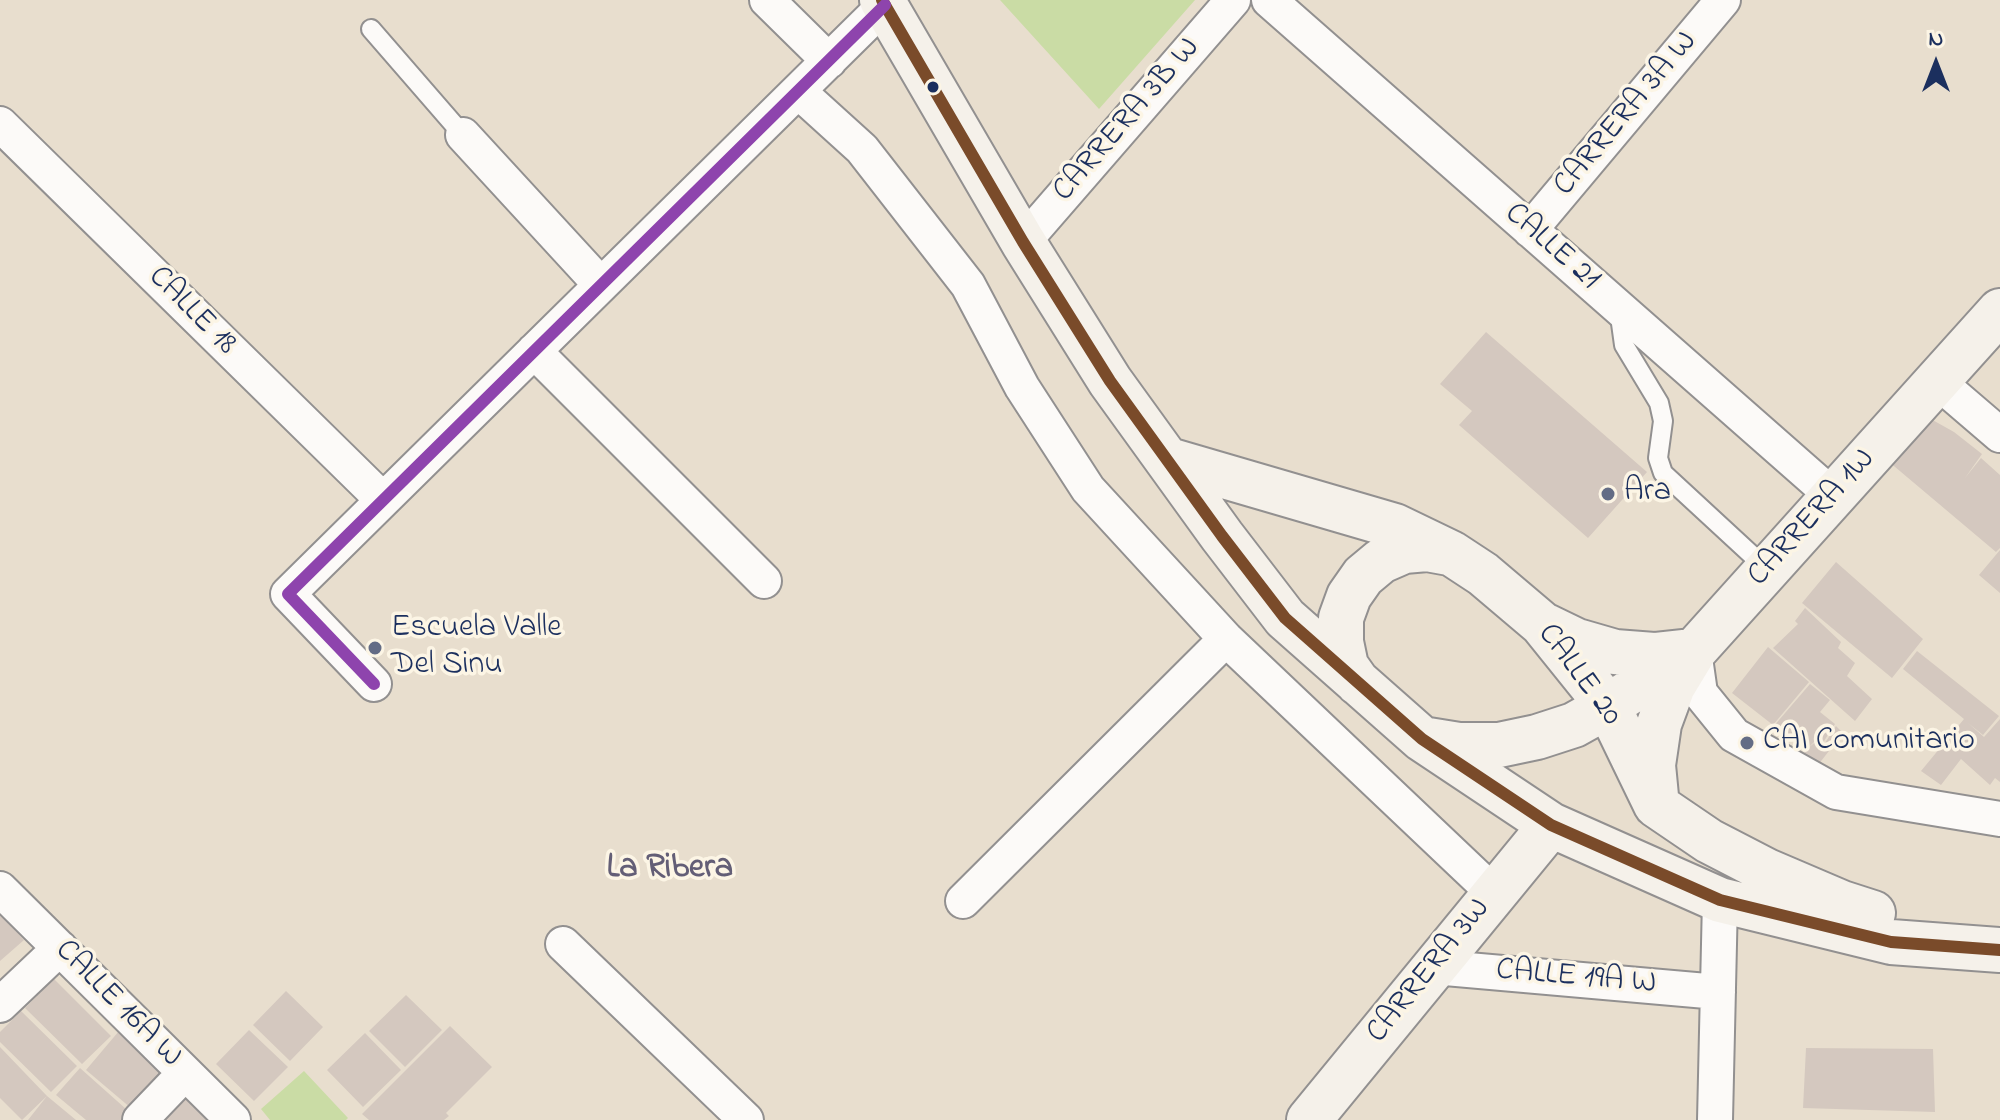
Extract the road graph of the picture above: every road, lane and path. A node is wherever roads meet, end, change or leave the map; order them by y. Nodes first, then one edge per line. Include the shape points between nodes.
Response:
1 (767, 0) edge
2 (1233, 0) edge
3 (1269, 0) edge
4 (1723, 0) edge
5 (883, 3) edge
6 (371, 29) dead end
7 (829, 61) junction
8 (798, 91) junction
9 (0, 124) edge
10 (463, 135) joint
11 (1530, 230) junction
12 (1023, 242) junction
13 (601, 285) junction
14 (1619, 308) junction
15 (2000, 311) edge
16 (534, 351) junction
17 (1937, 381) junction
18 (2000, 435) edge
19 (1169, 460) junction
20 (1833, 496) junction
21 (383, 500) junction
22 (1451, 553) junction
23 (1767, 569) junction
24 (764, 581) dead end
25 (1542, 624) junction
26 (1226, 639) junction
27 (1694, 651) junction
28 (374, 684) dead end
29 (1360, 685) junction
30 (1608, 706) junction
31 (1422, 739) junction
32 (1656, 805) junction
33 (2000, 819) edge
34 (1551, 825) junction
35 (0, 889) edge
36 (1495, 894) junction
37 (1720, 900) junction
38 (963, 901) dead end
39 (2000, 942) edge
40 (563, 944) dead end
41 (60, 948) junction
42 (2000, 950) edge
43 (1434, 967) junction
44 (1718, 992) junction
45 (0, 1005) edge
46 (185, 1073) junction
47 (140, 1120) edge
48 (233, 1120) edge
49 (746, 1120) edge
50 (1309, 1120) edge
51 (1715, 1120) edge

1 - 7 street
2 - 12 street, CARRERA 3B W
3 - 11 street, CALLE 21
4 - 11 street, CARRERA 3A W
5 - 7 street
5 - 12 main road
6 - 10 lane
7 - 8 street
8 - 13 street
8 - 26 street via 862,149 968,285 1022,387 1088,489
9 - 21 street, CALLE 18
10 - 13 street
11 - 14 street, CALLE 21
12 - 19 main road via 1117,391
13 - 16 street
14 - 20 street, CALLE 21
14 - 23 lane via 1624,345 1659,403 1663,421 1658,458 1663,473
15 - 17 main road, CARRERA 1W
16 - 21 street
16 - 24 street
17 - 18 street
17 - 20 main road, CARRERA 1W
19 - 22 main road, CALLE 20 via 1395,526
19 - 29 main road via 1285,618
20 - 23 main road, CARRERA 1W
21 - 28 street via 288,594
22 - 25 main road, CALLE 20
22 - 29 main road via 1404,551 1381,561 1349,596 1341,618 1341,642 1346,666
23 - 27 main road, CARRERA 1W
25 - 27 main road via 1615,652
25 - 30 main road, CALLE 20
26 - 36 street
26 - 38 street
27 - 30 main road, CARRERA 1W
27 - 32 main road via 1659,724 1653,765
27 - 33 street via 1700,693 1734,735 1836,792
29 - 31 main road
30 - 31 main road, CARRERA 1W via 1574,725 1499,745
30 - 32 main road, CALLE 20
31 - 34 main road
32 - 39 main road, CALLE 20 via 1709,841 1842,903 1909,924
34 - 36 main road, CARRERA 3W
34 - 37 main road
35 - 41 street, CALLE 16A W
36 - 43 main road, CARRERA 3W
37 - 42 main road via 1891,942
37 - 44 street
40 - 49 street
41 - 45 street
41 - 46 street, CALLE 16A W
43 - 44 street, CALLE 19A W
43 - 50 main road, CARRERA 3W
44 - 51 street
46 - 47 street
46 - 48 street, CALLE 16A W

